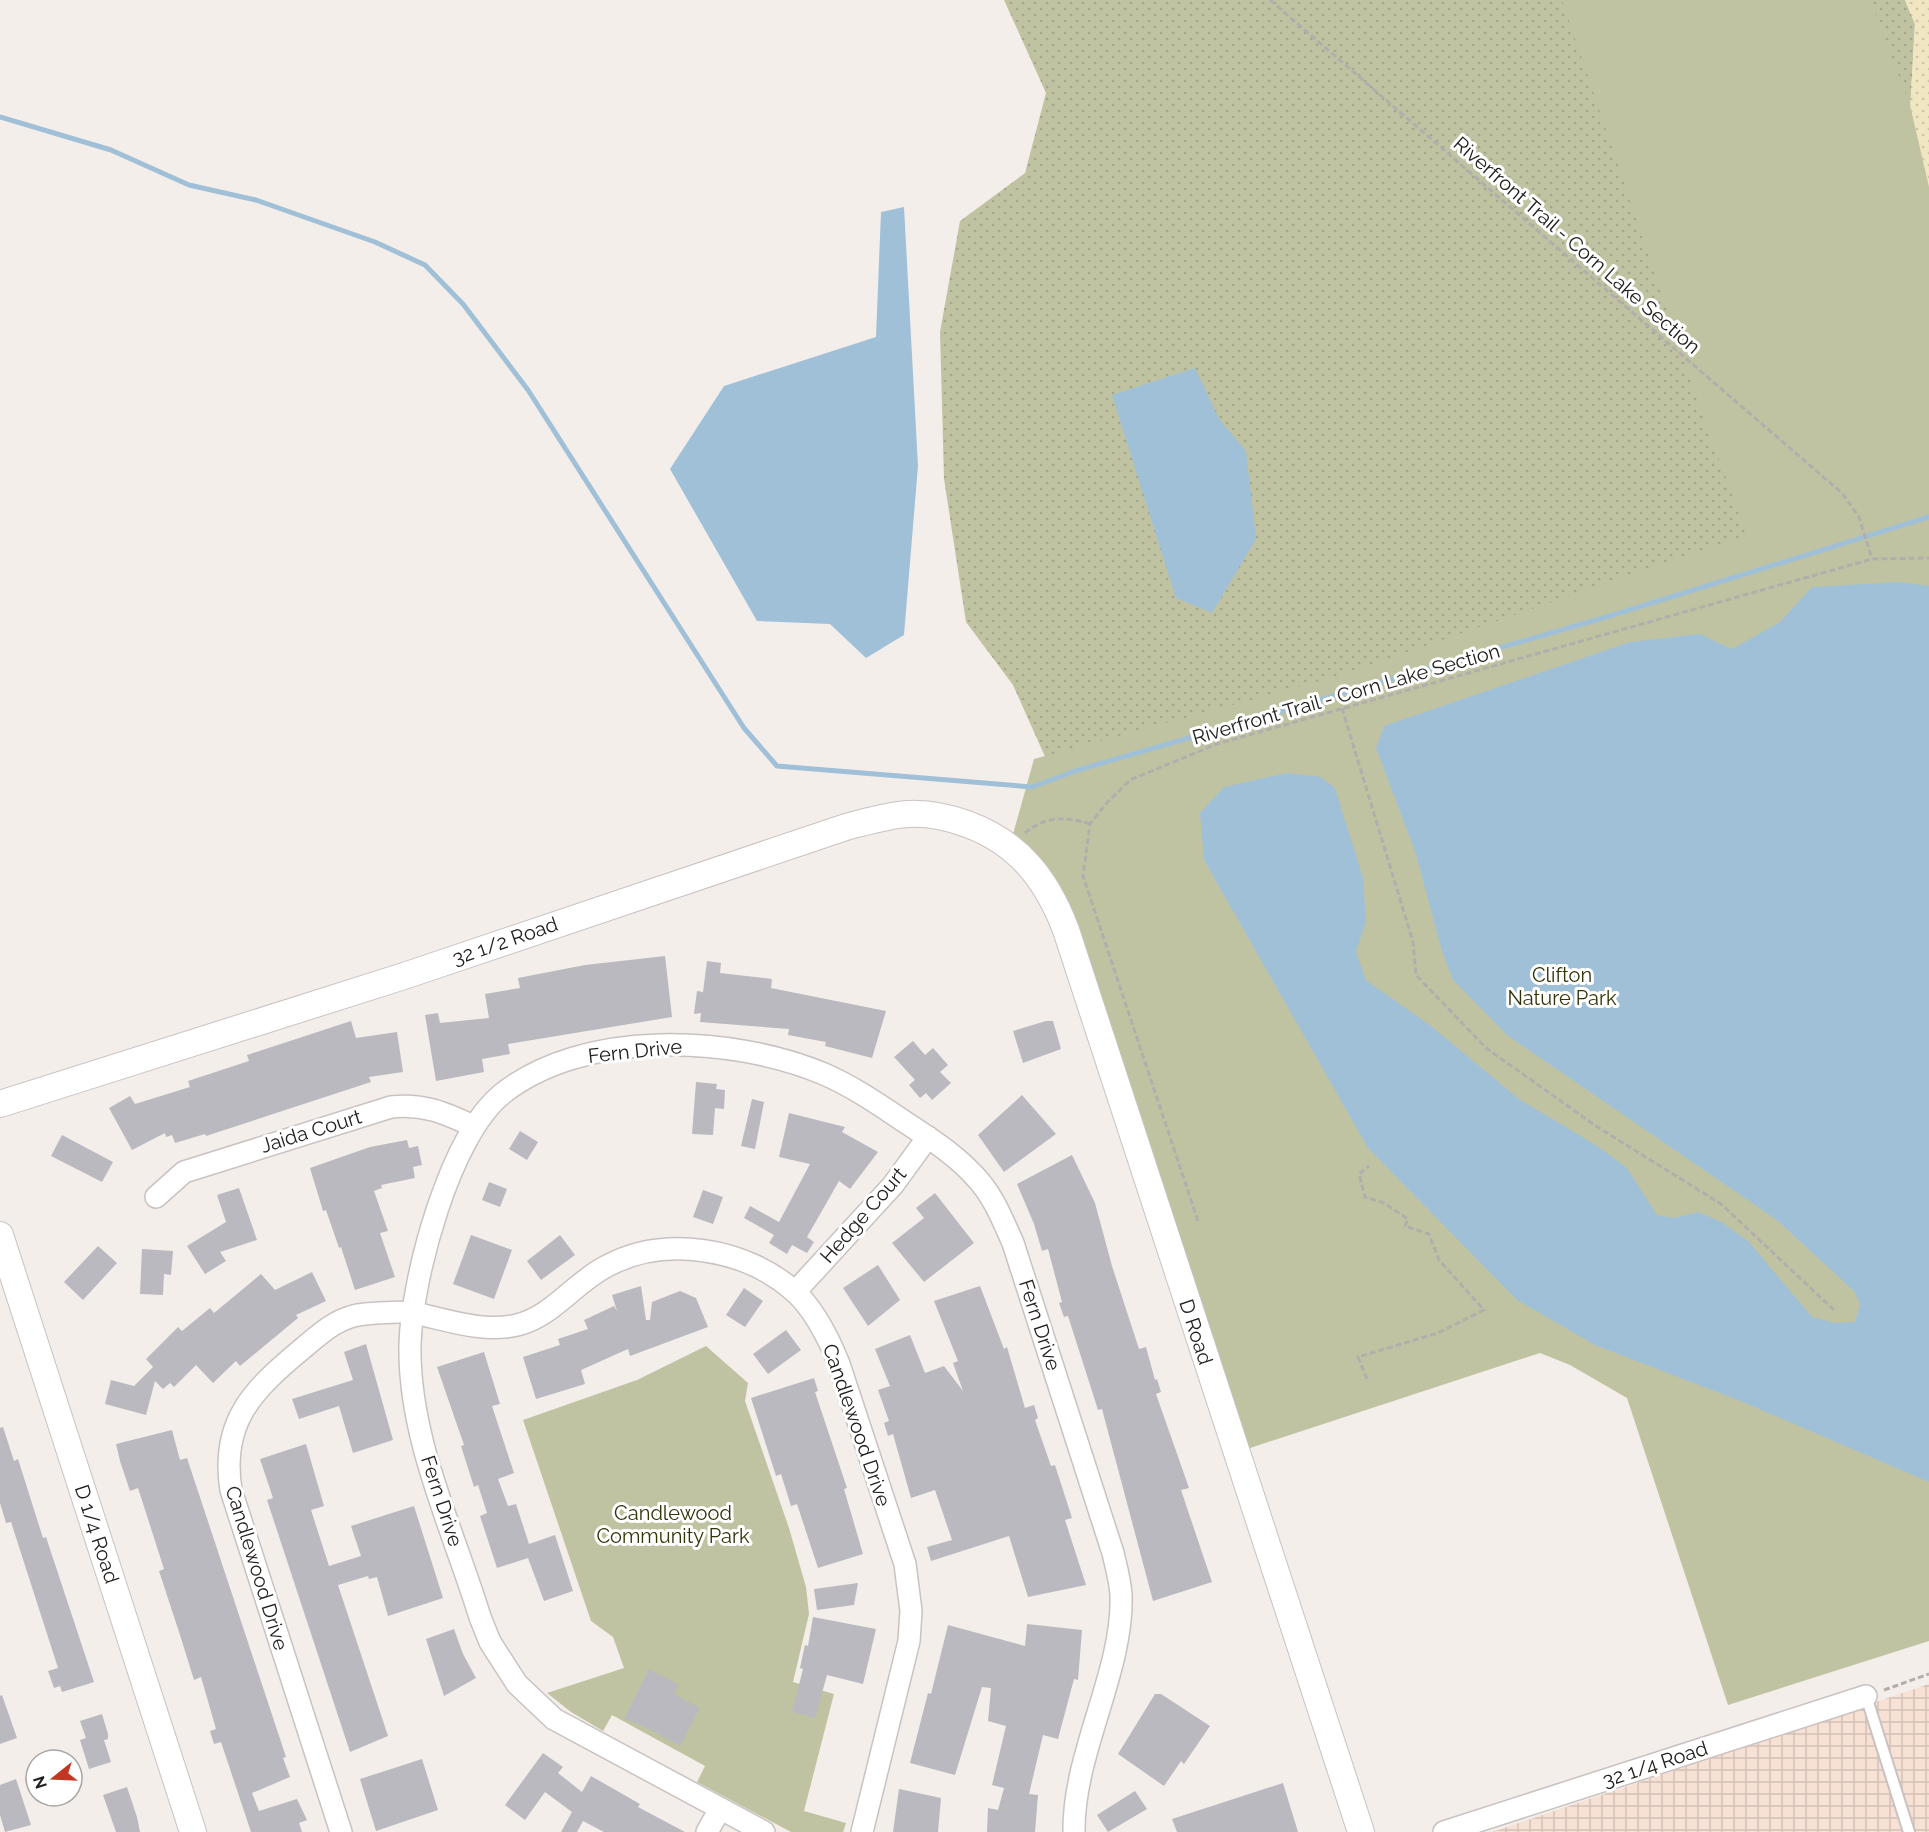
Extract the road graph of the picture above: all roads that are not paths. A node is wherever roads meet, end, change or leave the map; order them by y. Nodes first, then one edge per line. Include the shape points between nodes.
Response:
1 (1010, 845) joint
2 (0, 1104) edge
3 (473, 1126) junction
4 (928, 1137) junction
5 (156, 1197) dead end
6 (0, 1235) edge
7 (795, 1292) junction
8 (413, 1313) junction
9 (1866, 1696) joint
10 (720, 1809) junction
11 (193, 1832) edge
12 (341, 1832) edge
13 (707, 1832) edge
14 (764, 1832) edge
15 (862, 1832) edge
16 (1074, 1832) edge
17 (1361, 1832) edge
18 (1444, 1832) edge
19 (1909, 1832) edge

1 - 2 street, 32 1/2 Road via 982,829 952,819 910,814 877,819 404,976
1 - 17 street, D Road via 1032,866 1054,900 1066,930
3 - 4 street, Fern Drive via 502,1094 544,1067 590,1054 685,1045 767,1056 823,1074 856,1090
3 - 5 street, Jaida Court via 437,1109 412,1104 391,1107 184,1172
3 - 8 street, Fern Drive via 454,1165 420,1265
4 - 7 street, Hedge Court via 893,1185
4 - 16 street, Fern Drive via 981,1182 997,1206 1113,1553 1120,1593 1119,1627 1078,1783
6 - 11 street, D 1/4 Road
7 - 8 street, Candlewood Drive via 766,1272 731,1256 695,1249 664,1249 608,1265 542,1315 515,1326 478,1327
7 - 15 street, Candlewood Drive via 830,1341 839,1364 909,1586 909,1641
8 - 10 street, Fern Drive via 412,1395 423,1443 480,1617 502,1664 534,1703 554,1719
8 - 12 street, Candlewood Drive via 356,1315 328,1328 252,1395 235,1429 231,1447 230,1479 235,1505
9 - 18 street, 32 1/4 Road
9 - 19 lane
10 - 13 street
10 - 14 street, Fern Drive

